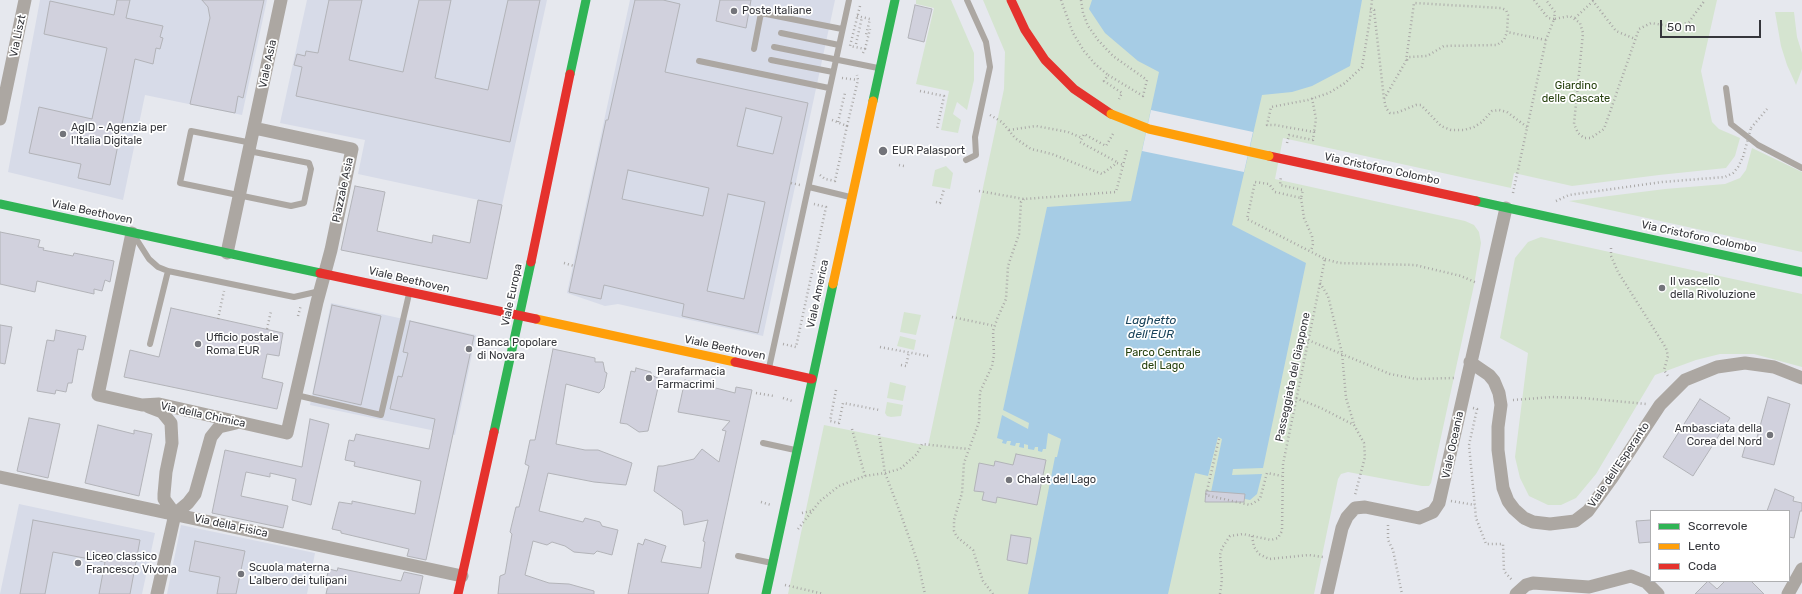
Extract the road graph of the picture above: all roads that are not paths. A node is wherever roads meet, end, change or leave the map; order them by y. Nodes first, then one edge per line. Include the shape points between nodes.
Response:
1 (26, 0) edge
2 (281, 0) edge
3 (586, 0) edge
4 (849, 0) edge
5 (895, 0) edge
6 (967, 0) edge
7 (1011, 0) edge
8 (842, 30) junction
9 (781, 33) dead end
10 (839, 45) junction
11 (774, 47) dead end
12 (754, 49) dead end
13 (836, 59) junction
14 (771, 60) dead end
15 (699, 61) dead end
16 (880, 69) junction
17 (833, 72) junction
18 (829, 88) junction
19 (1726, 88) dead end
20 (0, 119) edge
21 (254, 128) junction
22 (250, 147) junction
23 (966, 160) dead end
24 (1802, 168) edge
25 (809, 187) junction
26 (239, 195) junction
27 (851, 197) junction
28 (0, 204) edge
29 (1506, 208) junction
30 (132, 233) junction
31 (227, 253) junction
32 (168, 271) junction
33 (1802, 272) edge
34 (325, 273) junction
35 (320, 291) junction
36 (409, 293) junction
37 (520, 316) junction
38 (150, 344) dead end
39 (1470, 362) junction
40 (769, 370) junction
41 (1802, 378) edge
42 (812, 379) junction
43 (296, 395) junction
44 (142, 404) junction
45 (240, 423) junction
46 (763, 443) dead end
47 (797, 450) junction
48 (0, 477) edge
49 (175, 514) junction
50 (738, 556) dead end
51 (772, 563) junction
52 (1802, 569) edge
53 (462, 576) junction
54 (1518, 592) edge
55 (157, 594) edge
56 (458, 594) edge
57 (766, 594) edge
58 (1328, 594) edge
59 (1658, 594) edge
60 (1788, 594) edge

1 - 20 street, Via Liszt
2 - 21 street, Viale Asia
3 - 37 street, Viale Europa
4 - 8 lane
5 - 16 street, Viale America
6 - 23 lane via 986,42 990,61 975,138 976,154
7 - 29 street, Via Cristoforo Colombo, bridge via 1025,30 1045,60 1074,89 1111,114 1149,129
8 - 10 lane
8 - 12 lane via 761,13
9 - 10 lane
10 - 13 lane
11 - 13 lane
13 - 16 lane
13 - 17 lane
14 - 17 lane
15 - 18 lane
16 - 27 street, Viale America
17 - 18 lane
18 - 25 lane
19 - 24 lane via 1731,124 1758,145
21 - 22 street
21 - 34 street, Piazzale Asia via 352,149
22 - 26 street
22 - 26 lane via 309,163 311,169 304,203 292,206
22 - 26 lane via 191,131 180,183
25 - 27 lane
25 - 40 lane
26 - 31 street
27 - 42 street, Viale America
28 - 30 street, Viale Beethoven
29 - 33 street, Via Cristoforo Colombo
29 - 39 street, Viale Oceania
30 - 31 street, Viale Beethoven
30 - 32 lane via 149,259
30 - 44 street, Via della Chimica via 98,396
31 - 34 street, Viale Beethoven
32 - 35 lane via 294,297
32 - 38 lane
34 - 35 street, Via della Chimica
34 - 36 street, Viale Beethoven
35 - 43 street, Via della Chimica
36 - 37 street, Viale Beethoven
36 - 43 lane via 381,415
37 - 40 street, Viale Beethoven
37 - 53 street, Viale Europa
39 - 41 street, Viale dell'Esperanto via 1494,381 1501,402 1497,445 1506,495 1514,509 1524,518 1550,524 1575,521 1588,511 1660,405 1685,380 1725,366 1752,363 1781,369
39 - 58 street, Viale Oceania via 1440,500 1435,510 1426,516 1416,518 1362,507 1355,508 1342,528
40 - 42 street, Viale Beethoven
42 - 47 street, Viale America
43 - 45 street, Via della Chimica via 287,433
44 - 45 street, Via della Chimica via 159,404
44 - 49 street via 162,412 171,422 172,442 164,499
45 - 49 street via 226,425 214,432 207,444 194,494
46 - 47 lane
47 - 51 street, Viale America
48 - 49 street, Via della Fisica
49 - 53 street, Via della Fisica
49 - 55 street
50 - 51 lane
51 - 57 street, Viale America
52 - 60 street
53 - 56 street, Viale Europa
54 - 59 street via 1533,583 1590,587 1631,576 1646,582

